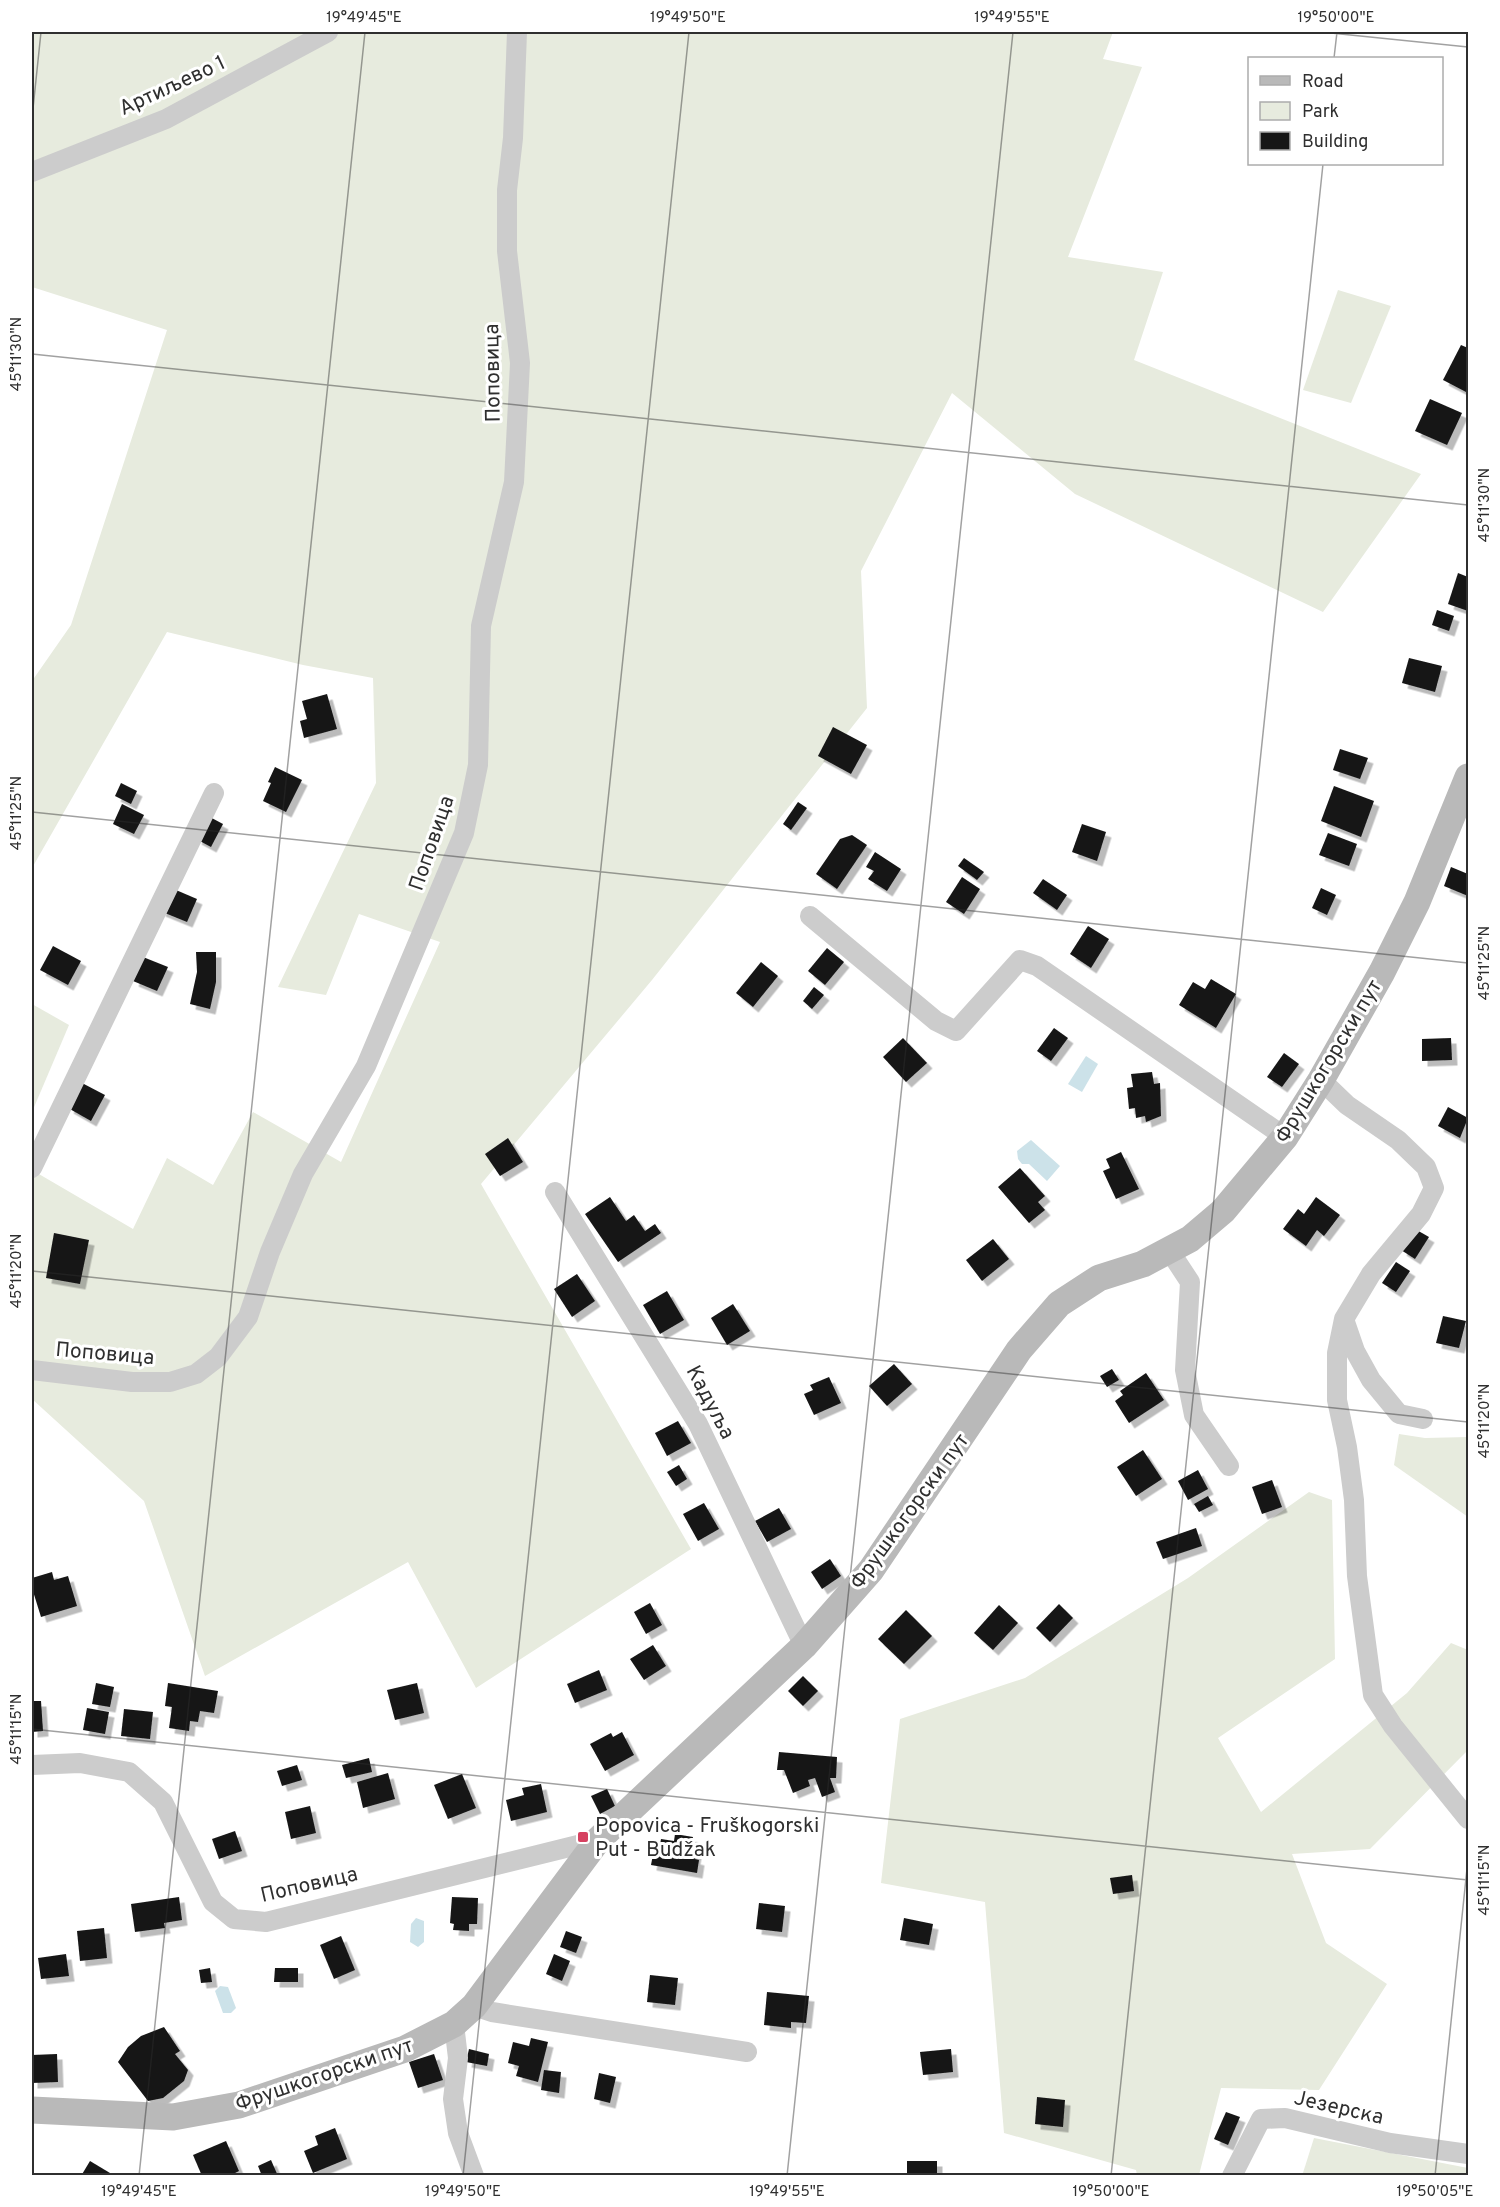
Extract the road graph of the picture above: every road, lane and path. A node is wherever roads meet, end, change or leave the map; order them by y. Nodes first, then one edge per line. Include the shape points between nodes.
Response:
1 (328, 32) edge
2 (517, 32) edge
3 (32, 172) edge
4 (1468, 777) edge
5 (214, 793) dead end
6 (810, 916) dead end
7 (1322, 1080) junction
8 (1285, 1137) junction
9 (32, 1168) edge
10 (555, 1192) dead end
11 (1169, 1250) junction
12 (1344, 1319) junction
13 (32, 1370) edge
14 (1423, 1419) dead end
15 (1229, 1466) dead end
16 (804, 1646) junction
17 (32, 1765) edge
18 (1468, 1819) edge
19 (598, 1840) junction
20 (474, 2006) junction
21 (454, 2024) junction
22 (747, 2052) dead end
23 (32, 2110) edge
24 (1468, 2154) edge
25 (474, 2175) edge
26 (1232, 2175) edge

1 - 3 street, Артиљево 1 via 166,119
2 - 13 street, Поповица via 507,190 507,251 520,363 514,482 481,626 478,765 464,833 366,1066 303,1174 248,1317 218,1357 196,1374 170,1382 132,1382
4 - 7 street, Фрушкогорски пут via 1417,902
5 - 9 street
6 - 8 street via 936,1021 956,1031 1020,960 1037,966
7 - 8 street, Фрушкогорски пут
7 - 12 street via 1347,1105 1405,1146 1426,1167 1434,1188 1421,1214 1371,1274
8 - 11 street, Фрушкогорски пут via 1223,1211 1190,1239
10 - 16 street, Кадуља via 698,1424
11 - 15 street via 1190,1282 1185,1370 1194,1414
11 - 16 street, Фрушкогорски пут via 1143,1264 1099,1278 1059,1304 1019,1350 871,1570
12 - 14 street via 1371,1380 1398,1414
12 - 18 street via 1337,1353 1336,1400 1354,1500 1357,1576 1372,1695
16 - 19 street, Фрушкогорски пут
17 - 19 street, Поповица via 80,1762 129,1772 163,1802 213,1902 234,1919 267,1922
19 - 20 street, Фрушкогорски пут
20 - 21 street, Фрушкогорски пут
20 - 22 street
21 - 23 street, Фрушкогорски пут via 405,2049 206,2113 172,2117
21 - 25 street via 458,2058 453,2099 458,2133
24 - 26 street, Језерска via 1390,2143 1285,2118 1262,2119

